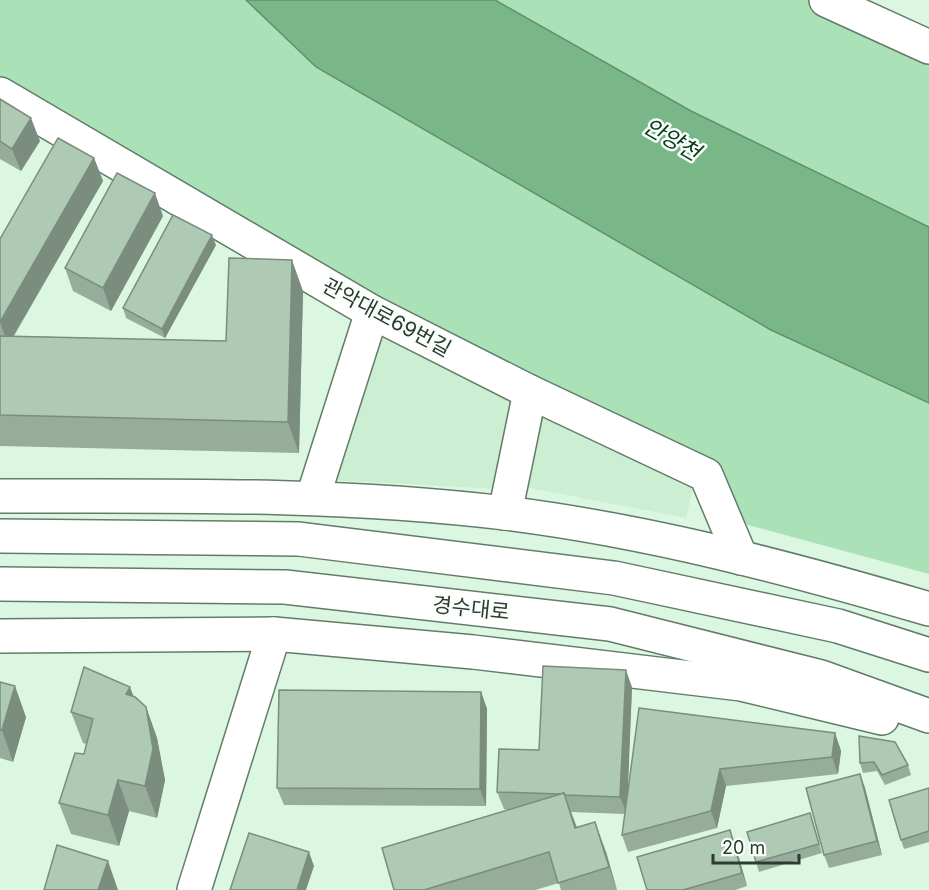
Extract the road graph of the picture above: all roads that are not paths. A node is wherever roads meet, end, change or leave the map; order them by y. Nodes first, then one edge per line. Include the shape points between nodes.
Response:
1 (826, 0) edge
2 (929, 47) edge
3 (0, 94) edge
4 (372, 312) junction
5 (530, 392) junction
6 (0, 496) edge
7 (313, 497) junction
8 (505, 513) junction
9 (0, 536) edge
10 (741, 558) junction
11 (0, 584) edge
12 (929, 609) edge
13 (274, 634) junction
14 (0, 636) edge
15 (929, 655) edge
16 (929, 716) edge
17 (929, 730) edge
18 (194, 890) edge

1 - 2 main road
3 - 4 main road, 관악대로69번길
4 - 5 main road, 관악대로69번길
4 - 7 main road
5 - 8 main road
5 - 10 main road, 관악대로69번길 via 706,475
6 - 7 main road
7 - 8 main road
8 - 10 main road via 622,532
9 - 15 main road via 299,539 602,576 838,626
10 - 12 main road
11 - 16 main road, 경수대로 via 285,587 610,624 821,677
13 - 14 main road
13 - 17 main road via 472,652 741,684
13 - 18 main road

